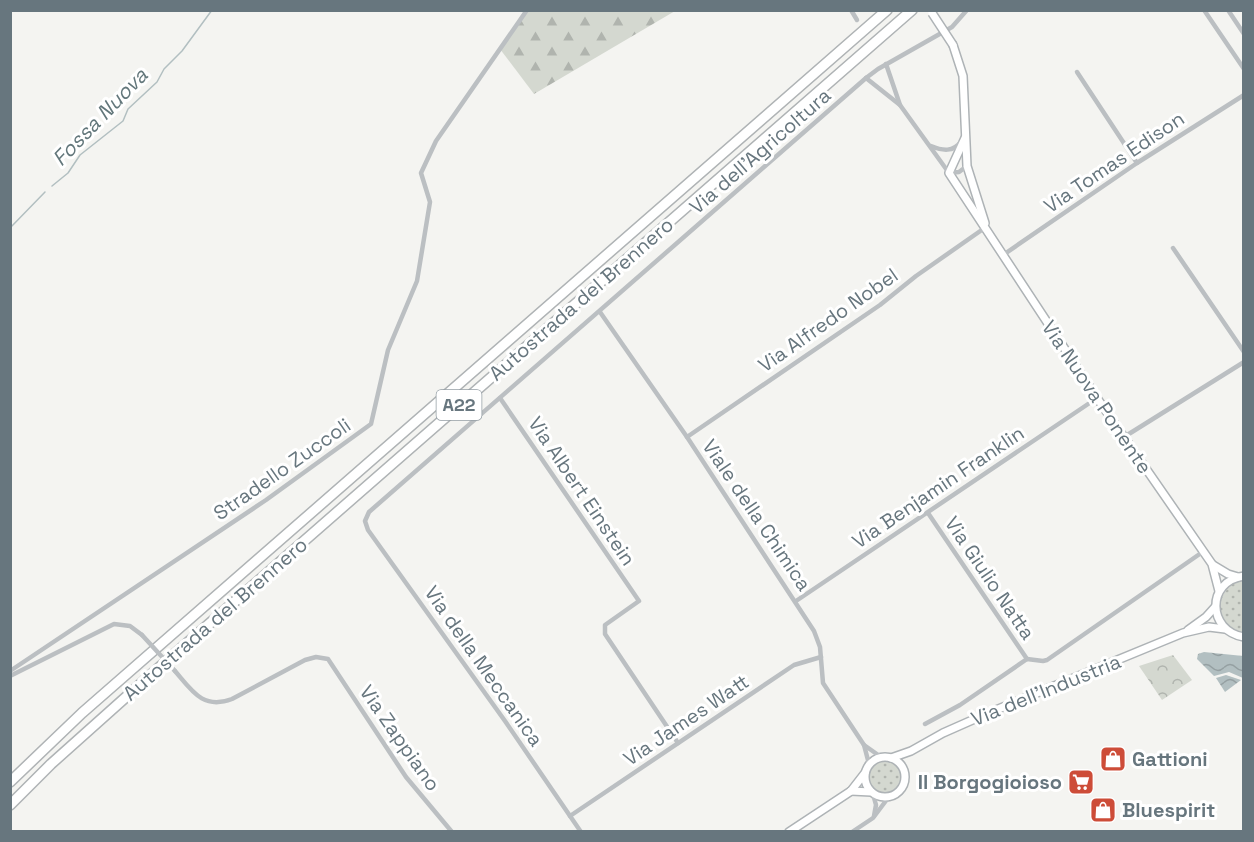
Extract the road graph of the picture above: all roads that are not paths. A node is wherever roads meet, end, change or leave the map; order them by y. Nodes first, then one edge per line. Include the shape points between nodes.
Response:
1 (527, 10) edge
2 (851, 10) edge
3 (887, 10) edge
4 (912, 10) edge
5 (930, 10) edge
6 (967, 10) edge
7 (1204, 10) edge
8 (1228, 10) edge
9 (857, 20) dead end
10 (1244, 34) edge
11 (886, 64) junction
12 (1244, 69) edge
13 (1077, 72) dead end
14 (867, 78) junction
15 (1244, 95) edge
16 (900, 105) junction
17 (965, 138) junction
18 (931, 146) junction
19 (1137, 163) junction
20 (966, 166) junction
21 (949, 173) junction
22 (973, 189) junction
23 (965, 196) junction
24 (986, 227) junction
25 (1173, 248) dead end
26 (1003, 255) junction
27 (600, 312) junction
28 (1244, 351) edge
29 (1244, 362) edge
30 (500, 398) junction
31 (1097, 398) junction
32 (687, 437) junction
33 (1124, 437) junction
34 (928, 513) junction
35 (366, 517) joint
36 (1204, 551) junction
37 (1212, 564) junction
38 (1241, 576) edge
39 (1219, 591) junction
40 (796, 601) junction
41 (1215, 607) junction
42 (1225, 629) junction
43 (1184, 633) junction
44 (1244, 637) edge
45 (821, 657) junction
46 (1027, 659) junction
47 (10, 674) edge
48 (925, 724) dead end
49 (678, 743) junction
50 (864, 745) junction
51 (911, 751) junction
52 (881, 758) junction
53 (891, 758) junction
54 (869, 764) junction
55 (903, 768) junction
56 (865, 773) junction
57 (10, 782) edge
58 (851, 791) junction
59 (872, 793) junction
60 (888, 798) junction
61 (10, 805) edge
62 (570, 816) junction
63 (873, 818) junction
64 (452, 831) edge
65 (581, 831) edge
66 (789, 831) edge
67 (852, 831) edge

1 - 47 street, Stradello Zuccoli via 436,141 421,173 430,202 417,281 388,350 371,424
2 - 9 street
3 - 57 highway, Autostrada del Brennero / A22 via 91,706
4 - 61 highway, Autostrada del Brennero / A22 via 145,679
5 - 17 street, Via Nuova Ponente, bridge via 953,45 963,76
6 - 11 street, Via dell'Agricoltura via 952,27
7 - 12 street
8 - 10 street
11 - 14 street, Via dell'Agricoltura
11 - 16 street
13 - 19 street
14 - 16 street
14 - 27 street, Via dell'Agricoltura
15 - 19 street, Via Tomas Edison
16 - 18 street, Via Nuova Ponente
17 - 18 street via 949,150
17 - 20 street, Via Nuova Ponente
17 - 21 street
18 - 21 street, Via Nuova Ponente
19 - 26 street, Via Tomas Edison
20 - 21 street
20 - 22 street, Via Nuova Ponente
21 - 23 street, Via Nuova Ponente
22 - 23 street
22 - 24 street, Via Nuova Ponente
23 - 24 street, Via Nuova Ponente
24 - 26 street, Via Nuova Ponente
24 - 32 street, Via Alfredo Nobel
25 - 28 street
26 - 31 street, Via Nuova Ponente
27 - 30 street, Via dell'Agricoltura
27 - 32 street, Viale della Chimica
29 - 33 street
30 - 35 street, Via dell'Agricoltura
30 - 49 street, Via Albert Einstein via 639,601 605,625 605,634
31 - 33 street, Via Nuova Ponente
31 - 34 street, Via Benjamin Franklin
32 - 40 street, Viale della Chimica
33 - 36 street, Via Nuova Ponente
34 - 40 street, Via Benjamin Franklin
34 - 46 street, Via Giulio Natta
35 - 62 street, Via della Meccanica via 368,530
36 - 37 street, Via Nuova Ponente
36 - 46 street via 1047,660
37 - 38 street via 1228,574
37 - 39 street, Via Nuova Ponente
38 - 39 street
39 - 41 street
40 - 45 street, Viale della Chimica via 814,631
41 - 42 street
41 - 43 street, Via dell'Industria
42 - 43 street, Via dell'Industria via 1209,627
42 - 44 street
43 - 51 street, Via dell'Industria via 964,723
45 - 49 street, Via James Watt via 794,665
45 - 50 street, Viale della Chimica via 824,683
46 - 48 street
47 - 64 street, Via Zappiano, bridge via 114,624 130,626 142,635 199,697 209,702 232,699 305,660 328,659 406,777
49 - 62 street, Via James Watt
50 - 52 street, Viale della Chimica
50 - 54 street, Viale della Chimica
51 - 53 street, Via dell'Industria
51 - 55 street
52 - 53 street
52 - 54 street
53 - 55 street
54 - 56 street
55 - 60 street via 902,788
56 - 58 street
56 - 59 street
58 - 59 street
58 - 66 street
59 - 60 street
59 - 63 street via 876,806
60 - 63 street
62 - 65 street, Via della Meccanica
63 - 67 street

